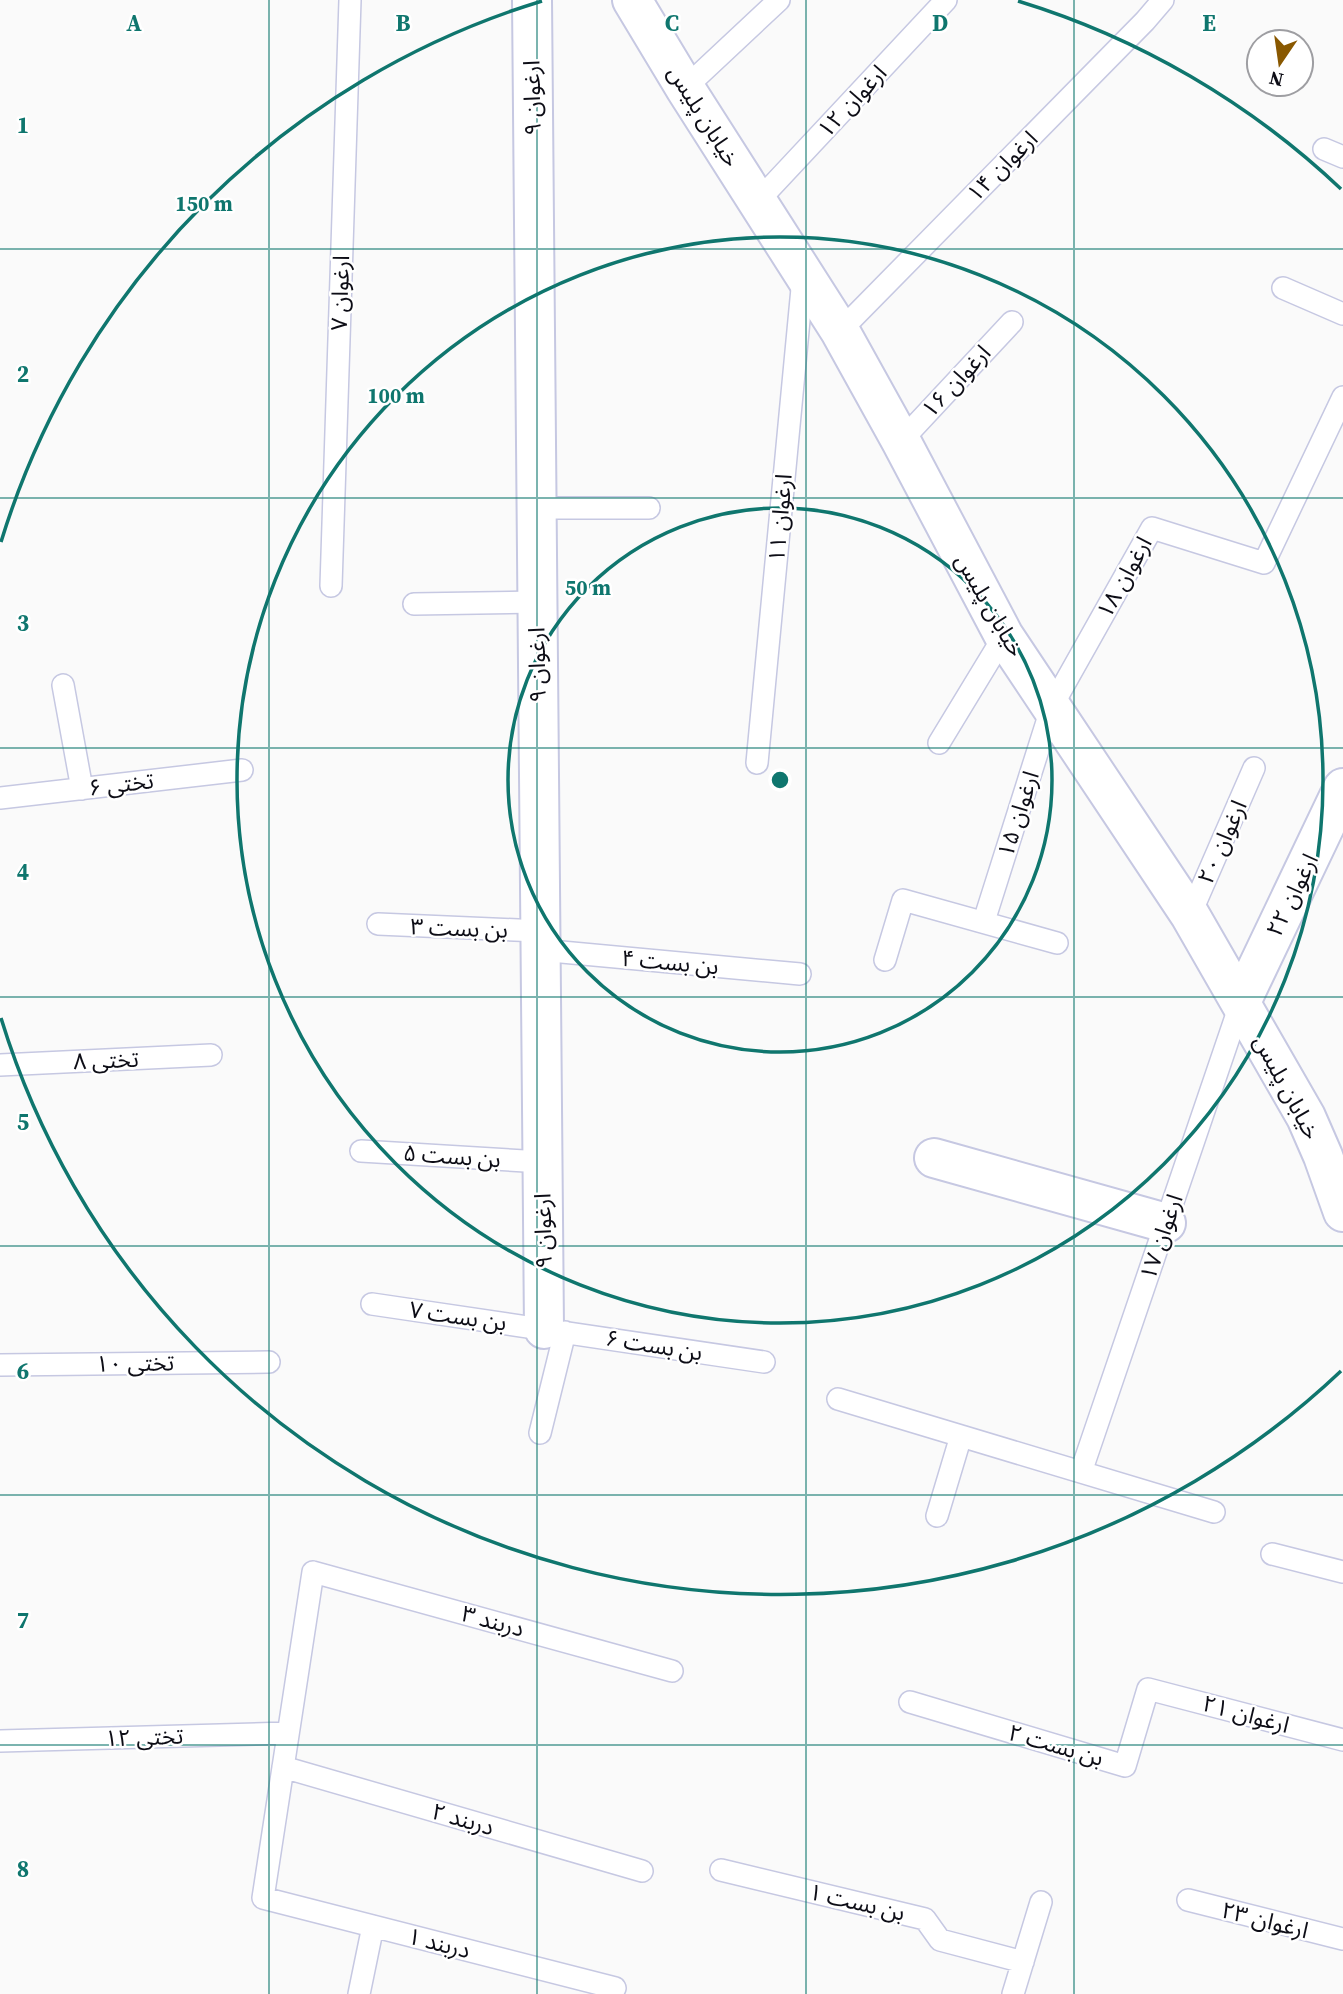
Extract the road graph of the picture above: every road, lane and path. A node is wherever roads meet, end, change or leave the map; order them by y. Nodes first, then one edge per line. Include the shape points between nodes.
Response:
1 (350, 0) edge
2 (532, 0) edge
3 (632, 0) edge
4 (779, 0) edge
5 (946, 0) edge
6 (1163, 0) edge
7 (685, 88) junction
8 (758, 201) junction
9 (803, 274) junction
10 (1283, 288) dead end
11 (1343, 314) edge
12 (1012, 322) dead end
13 (840, 331) junction
14 (1343, 397) edge
15 (901, 441) junction
16 (536, 508) junction
17 (649, 508) dead end
18 (331, 586) dead end
19 (537, 602) junction
20 (414, 604) dead end
21 (1004, 636) junction
22 (63, 685) dead end
23 (1052, 706) junction
24 (939, 743) dead end
25 (757, 763) dead end
26 (1255, 768) dead end
27 (242, 771) dead end
28 (1343, 788) edge
29 (82, 789) junction
30 (0, 798) edge
31 (1190, 915) junction
32 (984, 921) junction
33 (378, 924) dead end
34 (540, 940) junction
35 (1058, 943) dead end
36 (885, 960) dead end
37 (800, 974) dead end
38 (1241, 1002) junction
39 (211, 1055) dead end
40 (0, 1065) edge
41 (361, 1151) dead end
42 (934, 1158) dead end
43 (542, 1162) junction
44 (1343, 1212) edge
45 (1166, 1223) junction
46 (372, 1304) dead end
47 (554, 1330) junction
48 (270, 1362) dead end
49 (764, 1362) dead end
50 (0, 1364) edge
51 (838, 1399) dead end
52 (540, 1433) dead end
53 (961, 1436) junction
54 (1081, 1472) junction
55 (1214, 1512) dead end
56 (937, 1516) dead end
57 (1272, 1554) dead end
58 (1343, 1572) edge
59 (672, 1671) dead end
60 (1148, 1689) joint
61 (910, 1702) dead end
62 (288, 1733) junction
63 (1343, 1740) edge
64 (0, 1741) edge
65 (283, 1767) junction
66 (721, 1870) dead end
67 (642, 1871) dead end
68 (1188, 1900) dead end
69 (1041, 1902) dead end
70 (373, 1926) junction
71 (1343, 1939) edge
72 (1023, 1962) junction
73 (573, 1986) edge
74 (615, 1988) dead end
75 (359, 1994) edge
76 (1013, 1994) edge

1 - 18 lane, ارغوان ۷
2 - 16 street, ارغوان ۹
3 - 7 street, خیابان پلیس
4 - 7 lane
5 - 8 lane, ارغوان ۱۲
6 - 13 lane, ارغوان ۱۴
7 - 8 street, خیابان پلیس
8 - 9 street, خیابان پلیس
9 - 13 street, خیابان پلیس
9 - 25 lane, ارغوان ۱۱
10 - 11 lane
12 - 15 lane, ارغوان ۱۶
13 - 15 street, خیابان پلیس
14 - 23 lane, ارغوان ۱۸ via 1264,563 1152,528
15 - 21 street, خیابان پلیس
16 - 17 lane
16 - 19 street, ارغوان ۹
19 - 20 lane
19 - 34 street, ارغوان ۹
21 - 23 street, خیابان پلیس
21 - 24 lane
22 - 29 lane
23 - 31 street, خیابان پلیس
23 - 32 lane, ارغوان ۱۵
26 - 31 lane, ارغوان ۲۰
27 - 29 lane, تختی ۶
28 - 38 street, ارغوان ۲۲
29 - 30 lane, تختی ۶
31 - 38 street, خیابان پلیس
32 - 35 lane
32 - 36 lane via 903,900
33 - 34 lane, بن بست ۳
34 - 37 lane, بن بست ۴
34 - 43 street, ارغوان ۹
38 - 44 street, خیابان پلیس via 1306,1116
38 - 45 lane, ارغوان ۱۷
39 - 40 lane, تختی ۸
41 - 43 lane, بن بست ۵
42 - 45 street
43 - 47 street, ارغوان ۹
45 - 54 lane, ارغوان ۱۷
46 - 47 lane, بن بست ۷
47 - 49 lane, بن بست ۶
47 - 52 lane
48 - 50 lane, تختی ۱۰
51 - 53 lane
53 - 54 lane
53 - 56 lane
54 - 55 lane
57 - 58 lane
59 - 62 lane, دربند ۳ via 313,1572
60 - 61 lane, بن بست ۲ via 1125,1766
60 - 63 lane, ارغوان ۲۱
62 - 64 lane, تختی ۱۲
62 - 65 lane
65 - 67 lane, دربند ۲
65 - 70 lane, دربند ۱ via 263,1898
66 - 72 lane, بن بست ۱ via 925,1919 940,1940
68 - 71 lane, ارغوان ۲۳
69 - 72 lane
70 - 73 lane, دربند ۱
70 - 75 lane
72 - 76 lane
73 - 74 lane, دربند ۱

